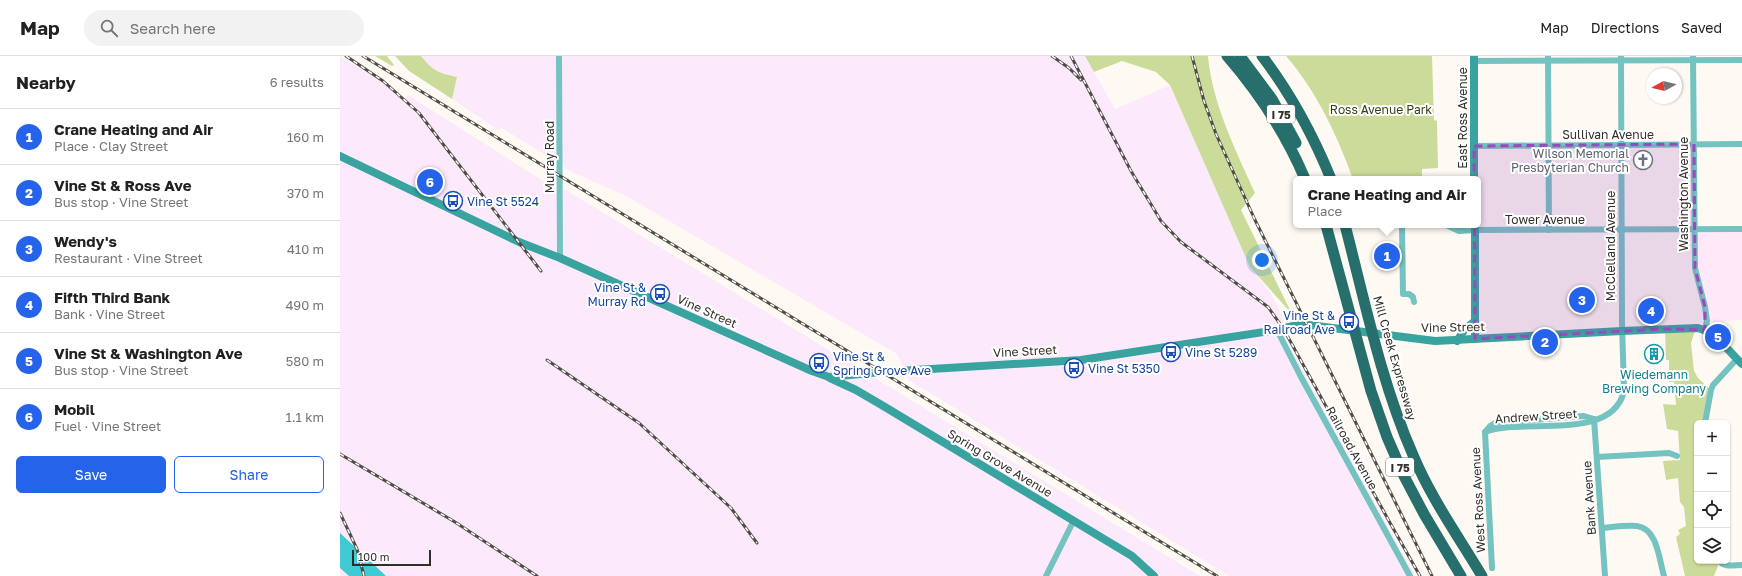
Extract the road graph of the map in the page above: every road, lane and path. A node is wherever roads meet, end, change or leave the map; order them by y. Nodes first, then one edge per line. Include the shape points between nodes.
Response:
1 (559, 56) edge
2 (1227, 56) edge
3 (1240, 56) edge
4 (1262, 56) edge
5 (1548, 58) edge
6 (1621, 58) edge
7 (1693, 58) edge
8 (1474, 59) edge
9 (1742, 60) edge
10 (1694, 144) junction
11 (1742, 144) edge
12 (1549, 145) junction
13 (1621, 145) junction
14 (1474, 146) junction
15 (340, 156) edge
16 (1304, 176) edge
17 (1311, 176) edge
18 (1329, 176) edge
19 (1474, 176) edge
20 (1327, 228) edge
21 (1346, 228) edge
22 (1402, 228) edge
23 (1452, 228) edge
24 (1475, 228) edge
25 (1694, 229) junction
26 (1742, 229) edge
27 (1549, 230) junction
28 (1621, 230) junction
29 (560, 258) junction
30 (1414, 302) dead end
31 (1475, 321) junction
32 (1277, 330) junction
33 (1705, 330) junction
34 (1622, 331) junction
35 (1475, 339) junction
36 (1457, 340) junction
37 (1740, 362) edge
38 (829, 377) junction
39 (1594, 419) junction
40 (1705, 420) edge
41 (1485, 432) joint
42 (1677, 456) dead end
43 (1597, 457) junction
44 (1073, 522) junction
45 (1602, 528) junction
46 (1724, 564) edge
47 (1742, 565) edge
48 (1492, 568) dead end
49 (1046, 576) edge
50 (1154, 576) edge
51 (1410, 576) edge
52 (1461, 576) edge
53 (1482, 576) edge
54 (1604, 576) edge
55 (1664, 576) edge

1 - 29 street, Murray Road
2 - 16 highway via 1254,90 1283,134
3 - 17 highway, I 75 via 1282,117
4 - 18 highway, I 75 via 1305,123
5 - 6 street
5 - 8 street
5 - 12 street
6 - 7 street
6 - 13 street, McClelland Avenue
7 - 9 street
7 - 10 street, Washington Avenue
8 - 14 main road, East Ross Avenue
10 - 11 street, Sullivan Avenue
10 - 13 street, Sullivan Avenue
10 - 25 street, Washington Avenue
12 - 13 street, Sullivan Avenue
12 - 14 street, Sullivan Avenue
12 - 27 street
13 - 28 street, McClelland Avenue
14 - 19 main road, East Ross Avenue
15 - 29 main road, Vine Street via 518,242
20 - 52 highway, I 75 via 1379,416 1404,476
21 - 53 highway, Mill Creek Expressway / I 75 via 1396,415 1438,505
22 - 30 street via 1403,294 1409,294
23 - 24 street, Tower Avenue via 1459,231
24 - 27 street, Tower Avenue
24 - 31 main road
25 - 26 street, Tower Avenue
25 - 28 street, Tower Avenue
25 - 33 street, Washington Avenue via 1695,268 1705,307
27 - 28 street, Tower Avenue
28 - 34 street, McClelland Avenue
29 - 38 main road, Vine Street
31 - 35 main road
31 - 36 main road
32 - 36 main road, Vine Street via 1301,324 1423,340
32 - 38 main road, Vine Street via 1080,360
32 - 51 street, Railroad Avenue
33 - 34 main road, Vine Street via 1696,328
33 - 37 main road
34 - 35 main road, Vine Street
34 - 39 street, McClelland Avenue via 1622,398 1610,414
35 - 36 main road, Vine Street
37 - 40 street via 1711,390
38 - 44 main road, Spring Grove Avenue via 885,407
39 - 41 street, Andrew Street via 1584,416 1495,423
39 - 43 street, Bank Avenue
41 - 48 street, West Ross Avenue
42 - 43 street via 1670,453
43 - 45 street, Bank Avenue
44 - 49 street
44 - 50 main road, Spring Grove Avenue via 1132,556
45 - 54 street, Bank Avenue
45 - 55 street via 1635,526 1647,530 1654,540
46 - 47 street

